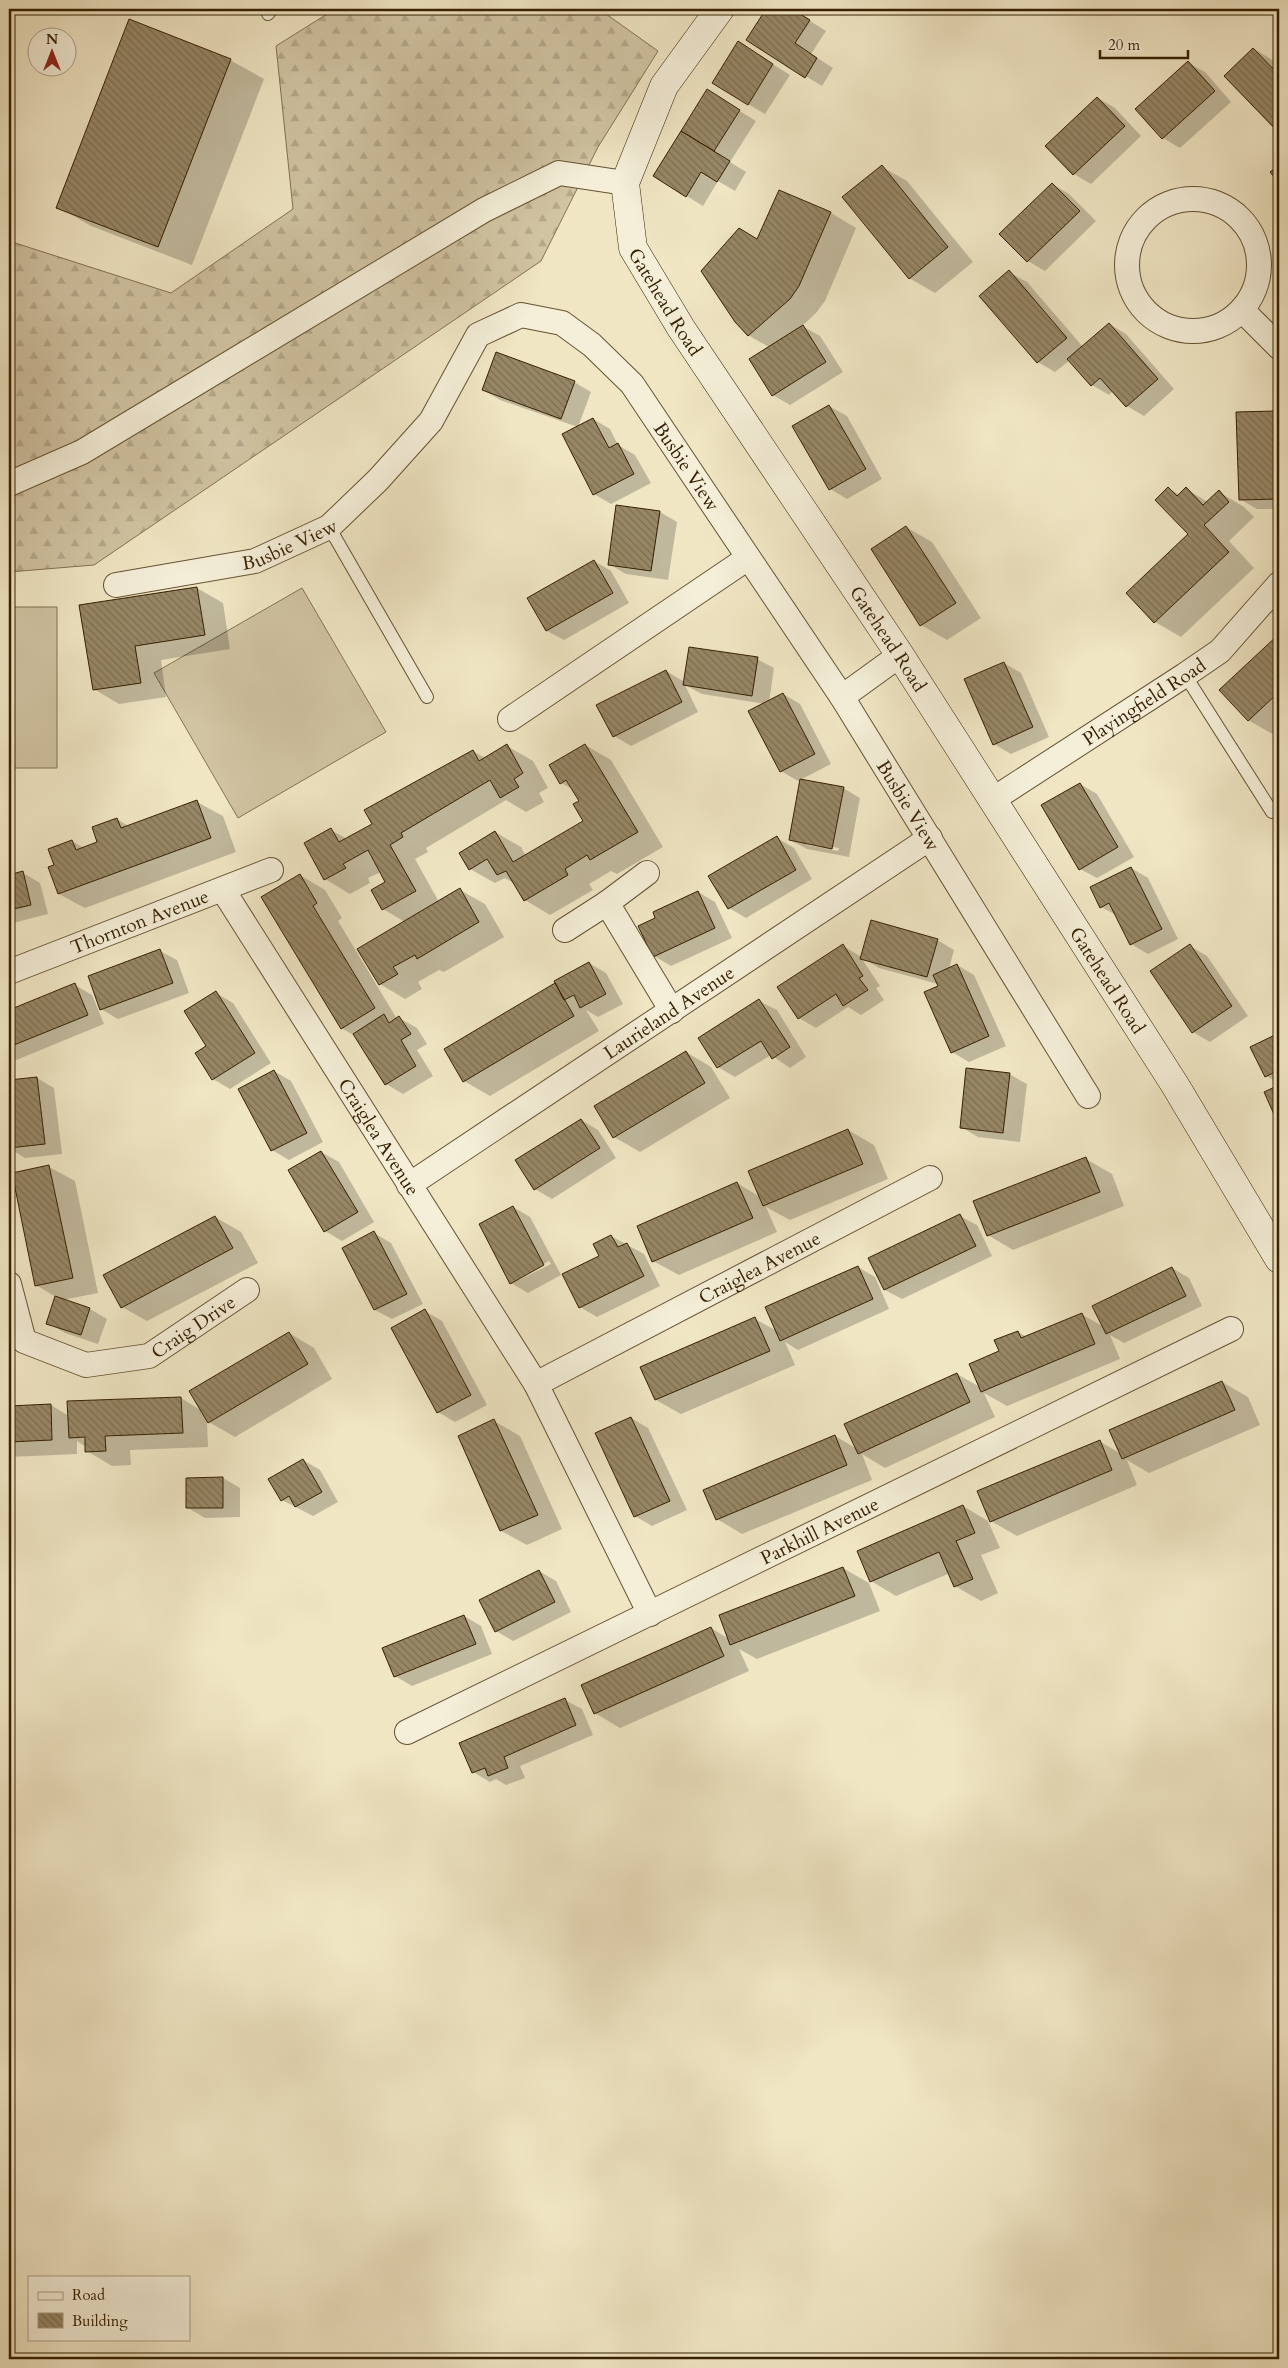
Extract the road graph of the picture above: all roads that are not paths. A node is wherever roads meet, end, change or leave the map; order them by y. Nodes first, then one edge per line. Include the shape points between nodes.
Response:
1 (720, 9) edge
2 (625, 183) junction
3 (1242, 310) junction
4 (1279, 347) edge
5 (9, 484) edge
6 (329, 527) junction
7 (748, 558) junction
8 (1279, 584) edge
9 (116, 585) dead end
10 (900, 655) junction
11 (1185, 676) junction
12 (427, 697) dead end
13 (842, 698) junction
14 (510, 719) dead end
15 (992, 800) junction
16 (1272, 812) dead end
17 (930, 838) junction
18 (270, 870) dead end
19 (647, 873) dead end
20 (223, 890) junction
21 (607, 903) junction
22 (565, 930) dead end
23 (9, 972) edge
24 (672, 1011) junction
25 (1088, 1096) dead end
26 (930, 1178) dead end
27 (409, 1185) junction
28 (1279, 1259) edge
29 (9, 1284) edge
30 (247, 1290) dead end
31 (1231, 1329) dead end
32 (16, 1346) edge
33 (536, 1384) junction
34 (650, 1614) junction
35 (407, 1732) dead end

1 - 2 main road, Gatehead Road via 664,86
2 - 5 street via 559,173 550,177 484,210 82,452
2 - 10 main road, Gatehead Road via 633,248 681,328
3 - 3 street via 1223,324 1201,331 1165,325 1140,304 1129,284 1129,246 1140,225 1164,206 1186,199 1209,200 1242,219 1253,236 1260,258 1258,280
3 - 4 street
6 - 7 street, Busbie View via 378,480 431,421 478,335 522,315 562,323 592,344 632,384
6 - 9 street, Busbie View via 255,561
6 - 12 lane
7 - 13 street, Busbie View
7 - 14 street
8 - 11 street, Playingfield Road via 1220,650
10 - 13 street
10 - 15 main road, Gatehead Road
11 - 15 street, Playingfield Road
11 - 16 lane
13 - 17 street, Busbie View
15 - 28 main road, Gatehead Road via 1175,1085
17 - 24 street, Laurieland Avenue
17 - 25 street, Busbie View
18 - 20 street, Thornton Avenue
19 - 21 street
20 - 23 street, Thornton Avenue
20 - 27 street, Craiglea Avenue
21 - 22 street
21 - 24 street
24 - 27 street, Laurieland Avenue
26 - 33 street, Craiglea Avenue
27 - 33 street, Craiglea Avenue
29 - 32 street, Craig Drive
30 - 32 street, Craig Drive via 148,1356 86,1365
31 - 34 street, Parkhill Avenue
33 - 34 street, Craiglea Avenue
34 - 35 street, Parkhill Avenue

